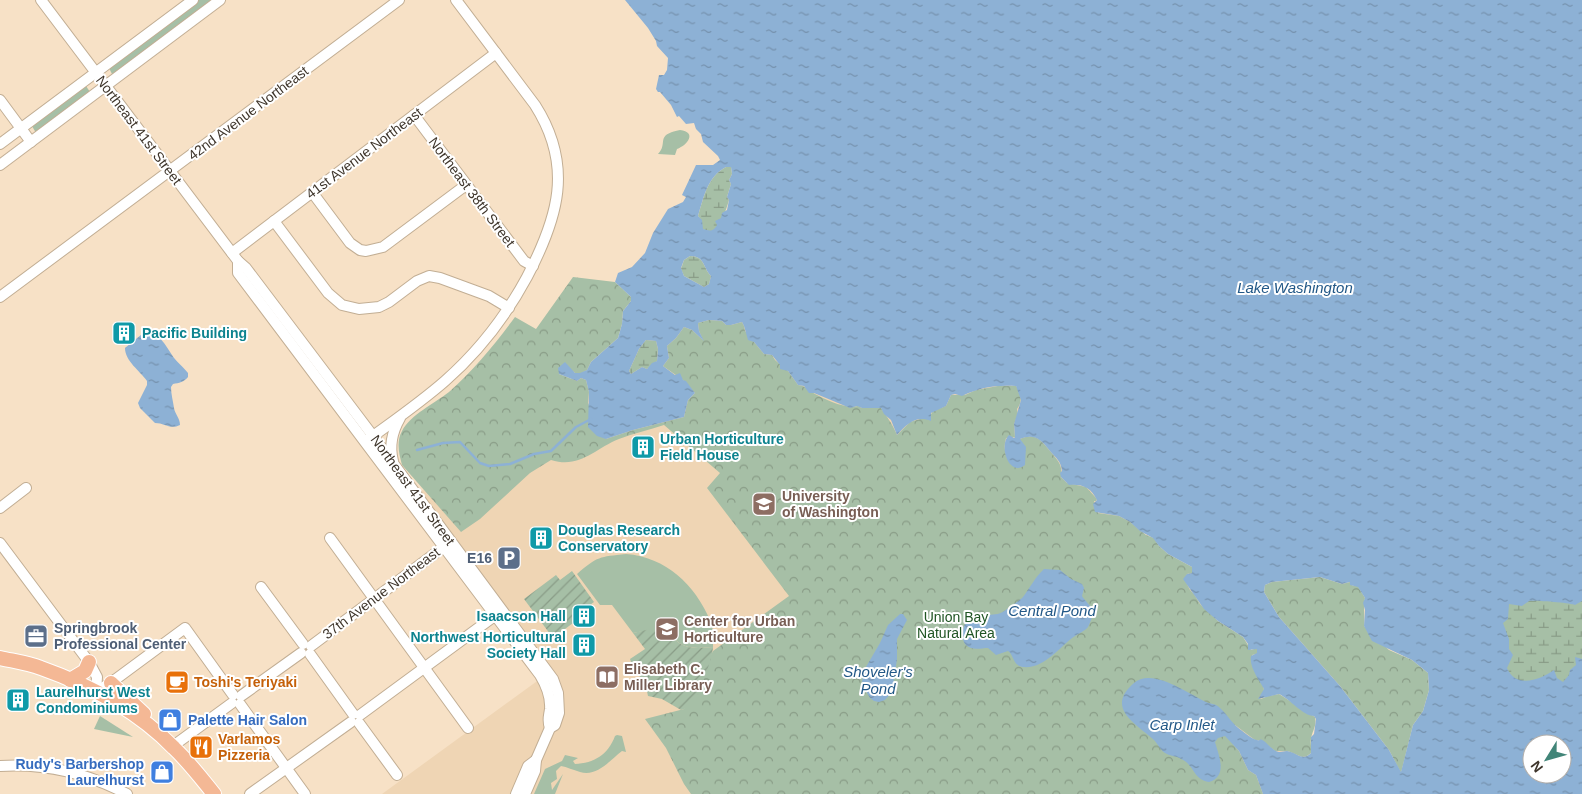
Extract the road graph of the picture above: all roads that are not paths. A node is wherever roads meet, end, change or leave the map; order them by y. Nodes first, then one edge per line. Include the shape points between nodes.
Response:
1 (41, 0) edge
2 (193, 0) edge
3 (220, 0) edge
4 (399, 0) edge
5 (456, 0) edge
6 (496, 53) junction
7 (95, 73) junction
8 (105, 86) junction
9 (0, 100) edge
10 (414, 115) junction
11 (21, 128) junction
12 (31, 142) junction
13 (0, 144) edge
14 (0, 165) edge
15 (170, 171) junction
16 (466, 185) junction
17 (312, 192) junction
18 (274, 221) junction
19 (235, 257) junction
20 (533, 266) junction
21 (0, 297) edge
22 (509, 308) junction
23 (404, 413) junction
24 (373, 436) junction
25 (364, 443) junction
26 (394, 464) junction
27 (26, 488) dead end
28 (0, 508) edge
29 (330, 538) dead end
30 (0, 543) edge
31 (448, 544) junction
32 (261, 587) dead end
33 (374, 598) junction
34 (499, 613) junction
35 (306, 649) junction
36 (0, 658) edge
37 (89, 662) junction
38 (425, 668) junction
39 (70, 680) junction
40 (111, 683) junction
41 (96, 692) junction
42 (236, 700) junction
43 (356, 719) junction
44 (468, 728) dead end
45 (153, 730) junction
46 (173, 746) junction
47 (536, 760) junction
48 (0, 766) edge
49 (287, 768) junction
50 (397, 775) dead end
51 (111, 791) edge
52 (127, 794) edge
53 (214, 794) edge
54 (250, 794) edge
55 (305, 794) edge
56 (516, 794) edge
57 (525, 794) edge

1 - 7 street, Northeast 41st Street
2 - 7 street
3 - 8 street
4 - 15 street, 42nd Avenue Northeast
5 - 6 street
6 - 10 street, 41st Avenue Northeast
6 - 20 street via 539,112 551,136 556,162 556,206
7 - 8 street, Northeast 41st Street
7 - 11 street
8 - 12 street
8 - 15 street, Northeast 41st Street
9 - 11 street
10 - 16 street, Northeast 38th Street
10 - 17 street, 41st Avenue Northeast
11 - 12 street
11 - 13 street
12 - 14 street
15 - 19 street, Northeast 41st Street
15 - 21 street, 42nd Avenue Northeast
16 - 17 street via 383,247 366,251 350,243
16 - 20 street, Northeast 38th Street via 524,261
17 - 18 street, 41st Avenue Northeast
18 - 19 street, 41st Avenue Northeast
18 - 22 street via 328,293 342,305 359,309 379,307 429,276 489,296
19 - 24 street, Northeast 41st Street
19 - 25 street, Northeast 41st Street via 238,274
20 - 22 street
22 - 23 street via 489,335 446,380
23 - 24 street
23 - 26 street via 391,442
24 - 25 street
24 - 26 street, Northeast 41st Street
25 - 31 street, Northeast 41st Street
26 - 31 street, Northeast 41st Street
27 - 28 street
29 - 33 street
30 - 37 street
31 - 33 street, 37th Avenue Northeast
31 - 34 street, Northeast 41st Street
32 - 35 street
33 - 35 street, 37th Avenue Northeast
33 - 38 street
34 - 38 street
34 - 47 street, Northeast 41st Street via 540,660 556,685 559,713
35 - 42 street, 37th Avenue Northeast
35 - 43 street
36 - 39 main road via 39,667
37 - 39 main road via 85,671
37 - 40 street
37 - 41 street via 97,677
38 - 43 street
38 - 44 street
39 - 41 main road
40 - 41 street
40 - 42 street via 185,628
40 - 45 main road via 145,715
41 - 45 main road
42 - 46 street, 37th Avenue Northeast
42 - 49 street
43 - 49 street
43 - 50 street
45 - 46 main road
46 - 53 main road
47 - 56 street via 528,766
47 - 57 street
48 - 51 street via 63,770 91,777
49 - 54 street
49 - 55 street
51 - 52 street

